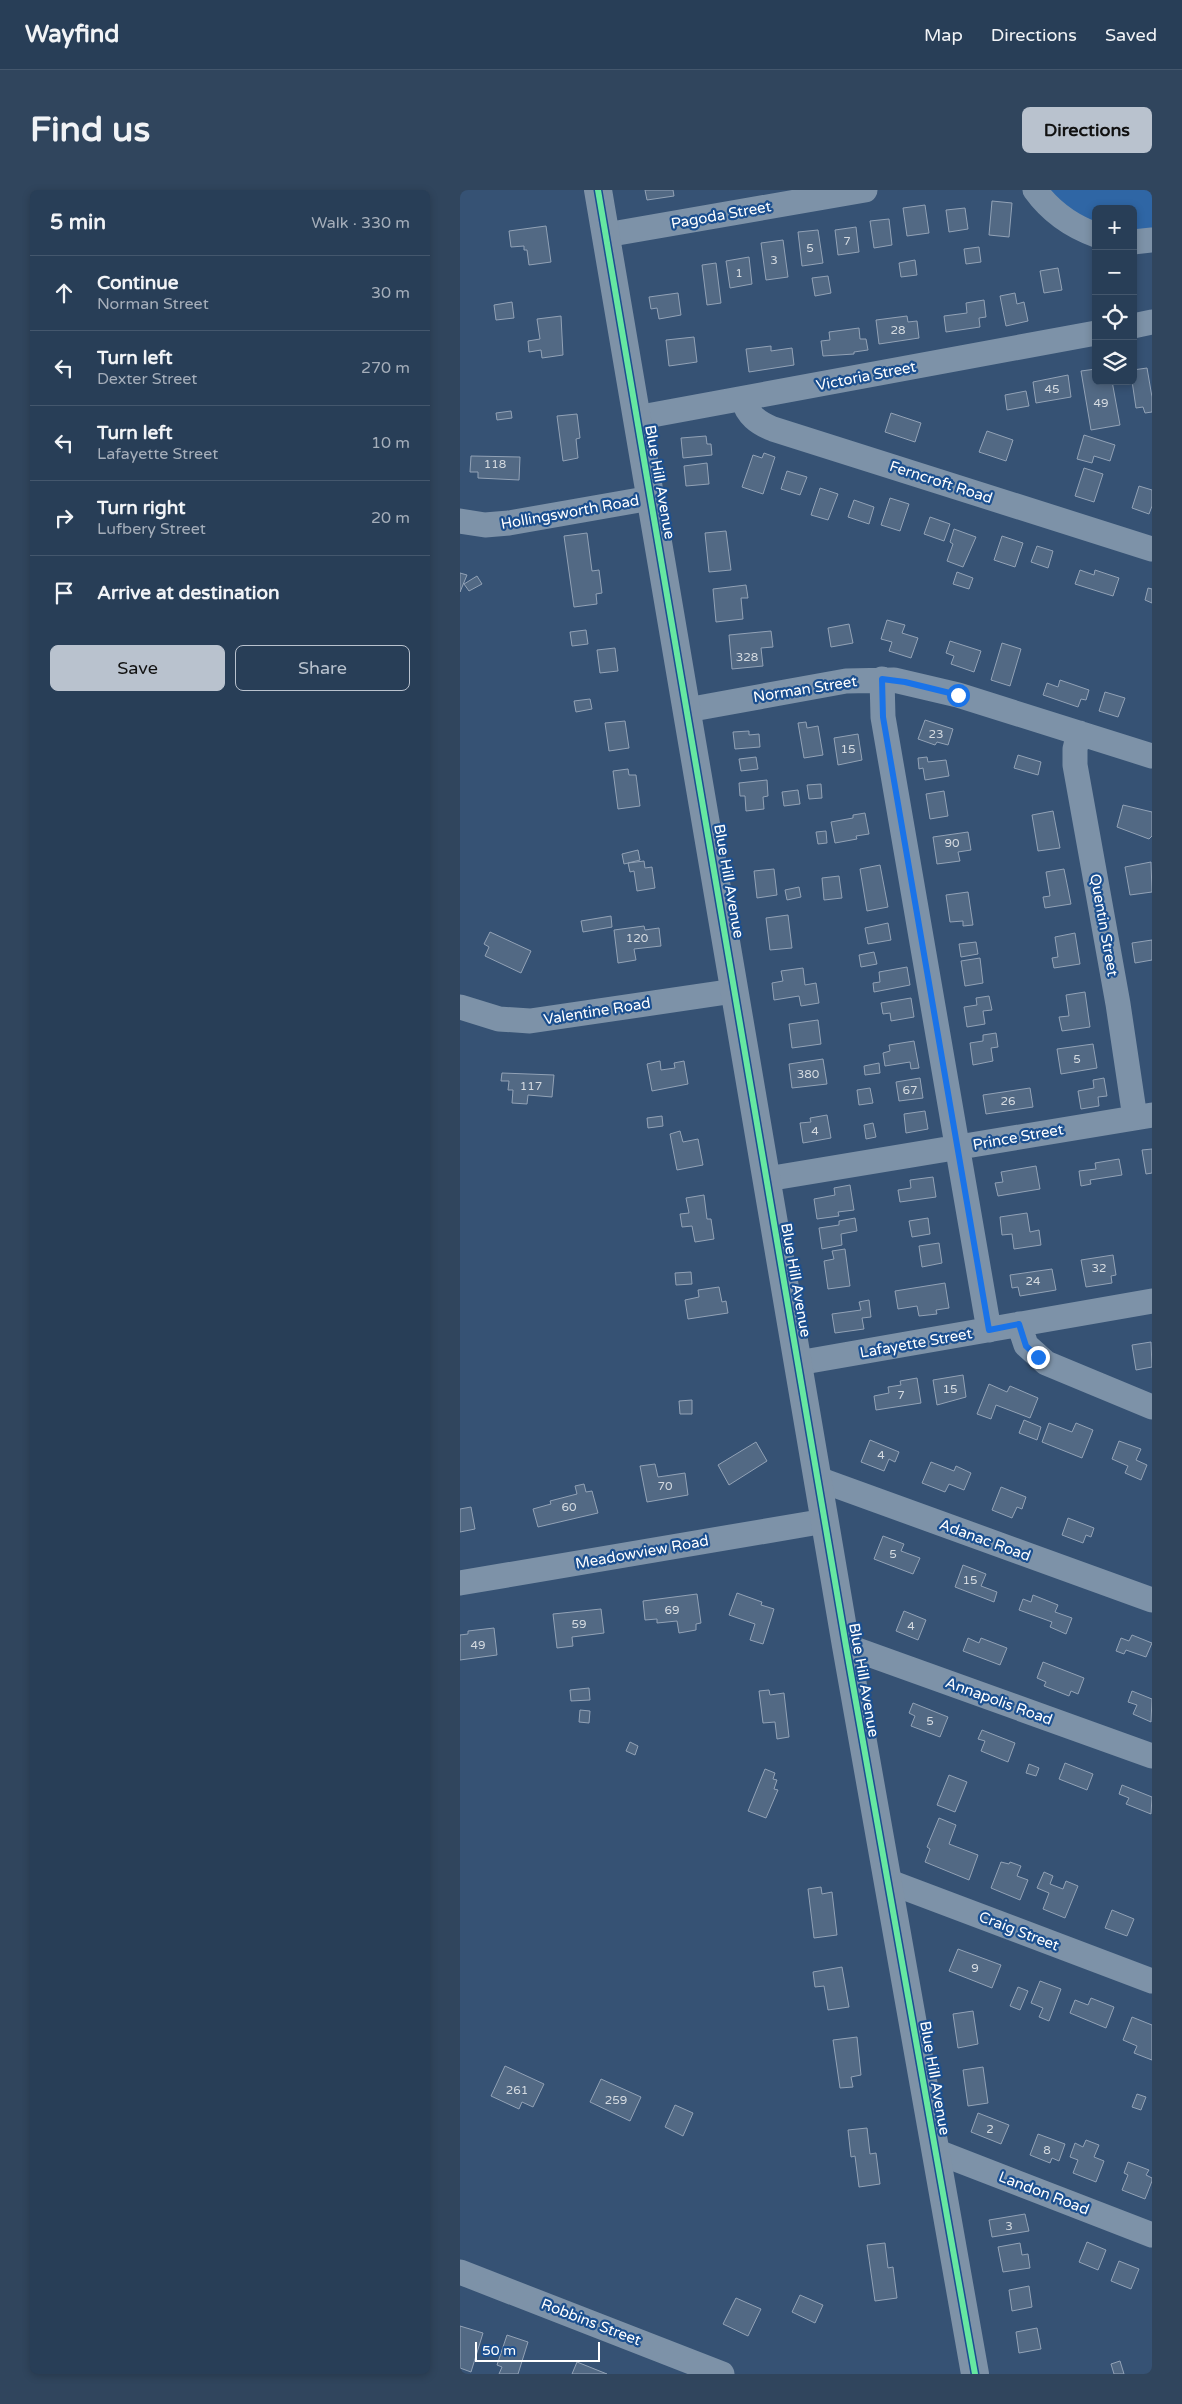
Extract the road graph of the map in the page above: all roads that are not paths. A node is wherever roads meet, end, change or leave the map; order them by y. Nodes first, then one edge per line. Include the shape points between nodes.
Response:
1 (598, 190) edge
2 (865, 190) edge
3 (1035, 190) edge
4 (1092, 233) edge
5 (606, 235) junction
6 (1152, 322) edge
7 (1137, 325) edge
8 (1092, 334) edge
9 (743, 399) junction
10 (636, 418) junction
11 (651, 498) junction
12 (460, 521) edge
13 (1152, 549) edge
14 (882, 679) junction
15 (687, 710) junction
16 (1079, 733) junction
17 (1152, 756) edge
18 (734, 991) junction
19 (460, 1007) edge
20 (1144, 1116) edge
21 (957, 1148) junction
22 (767, 1180) junction
23 (1152, 1301) edge
24 (1019, 1324) junction
25 (989, 1330) junction
26 (798, 1363) junction
27 (1152, 1408) edge
28 (818, 1479) junction
29 (824, 1521) junction
30 (460, 1583) edge
31 (1152, 1600) edge
32 (846, 1646) junction
33 (1152, 1756) edge
34 (887, 1881) junction
35 (1152, 1981) edge
36 (935, 2151) junction
37 (1152, 2234) edge
38 (460, 2272) edge
39 (722, 2374) edge
40 (975, 2374) edge

1 - 5 highway, Blue Hill Avenue
2 - 5 street, Pagoda Street
3 - 4 street via 1064,219
5 - 10 highway, Blue Hill Avenue
6 - 7 street
8 - 9 street, Victoria Street
9 - 10 street, Victoria Street
9 - 13 street, Ferncroft Road via 753,417 774,429
10 - 11 highway, Blue Hill Avenue
11 - 12 street, Hollingsworth Road via 510,523 485,525
11 - 15 highway, Blue Hill Avenue
14 - 15 street, Norman Street via 846,681
14 - 16 street, Norman Street via 958,695
14 - 21 street via 883,717
15 - 18 highway, Blue Hill Avenue
16 - 17 street, Norman Street
16 - 20 street, Quentin Street via 1075,765 1116,994
18 - 19 street, Valentine Road via 530,1021 499,1019
18 - 22 highway, Blue Hill Avenue
20 - 21 street, Prince Street
21 - 22 street, Prince Street
21 - 25 street
22 - 26 highway, Blue Hill Avenue
23 - 24 street, Lafayette Street
24 - 25 street, Lafayette Street
24 - 27 street via 1026,1346 1042,1360
25 - 26 street, Lafayette Street
26 - 28 highway, Blue Hill Avenue
28 - 29 highway, Blue Hill Avenue
28 - 31 street, Adanac Road
29 - 30 street, Meadowview Road
29 - 32 highway, Blue Hill Avenue
32 - 33 street, Annapolis Road
32 - 34 highway, Blue Hill Avenue
34 - 35 street, Craig Street
34 - 36 highway, Blue Hill Avenue
36 - 37 street, Landon Road
36 - 40 highway, Blue Hill Avenue
38 - 39 street, Robbins Street

